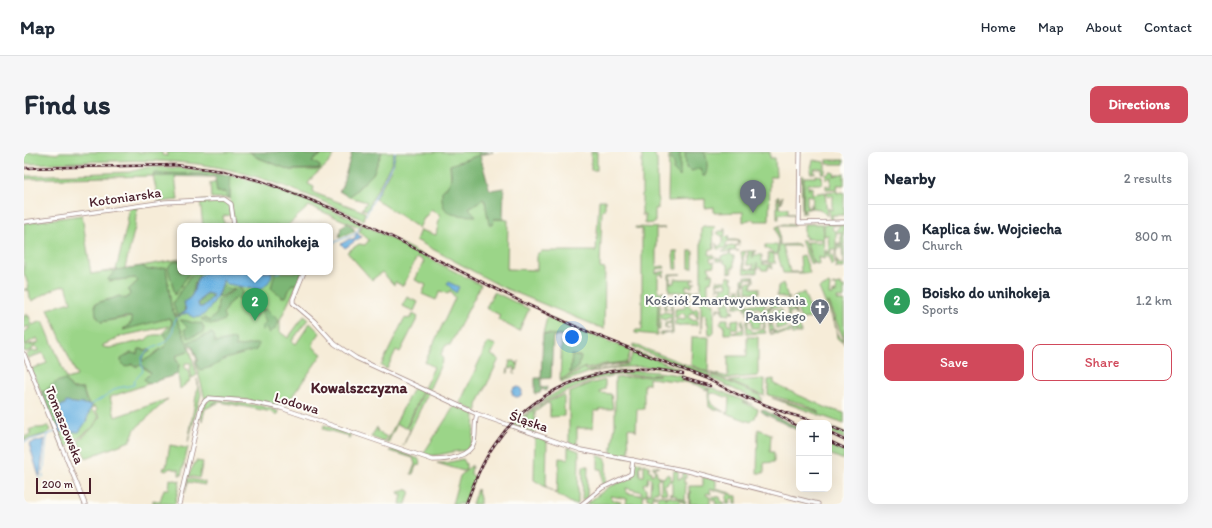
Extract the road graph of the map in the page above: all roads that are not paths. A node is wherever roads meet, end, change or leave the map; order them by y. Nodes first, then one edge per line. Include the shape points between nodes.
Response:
1 (800, 152) edge
2 (24, 222) edge
3 (844, 222) edge
4 (234, 223) edge
5 (303, 275) edge
6 (24, 354) edge
7 (477, 414) junction
8 (633, 460) junction
9 (85, 504) edge
10 (180, 504) edge
11 (582, 504) edge
12 (818, 504) edge

1 - 3 street via 799,223
2 - 4 street, Kotoniarska via 165,202 224,199 230,201
5 - 7 street, Śląska via 293,303 338,347 356,358
6 - 9 street, Tomaszowska
7 - 8 street, Śląska via 582,450
7 - 10 street, Lodowa via 473,443 468,452 434,460 281,408 246,401 210,398 204,401 201,407
8 - 11 street via 631,474 602,488
8 - 12 street, Śląska via 688,471

